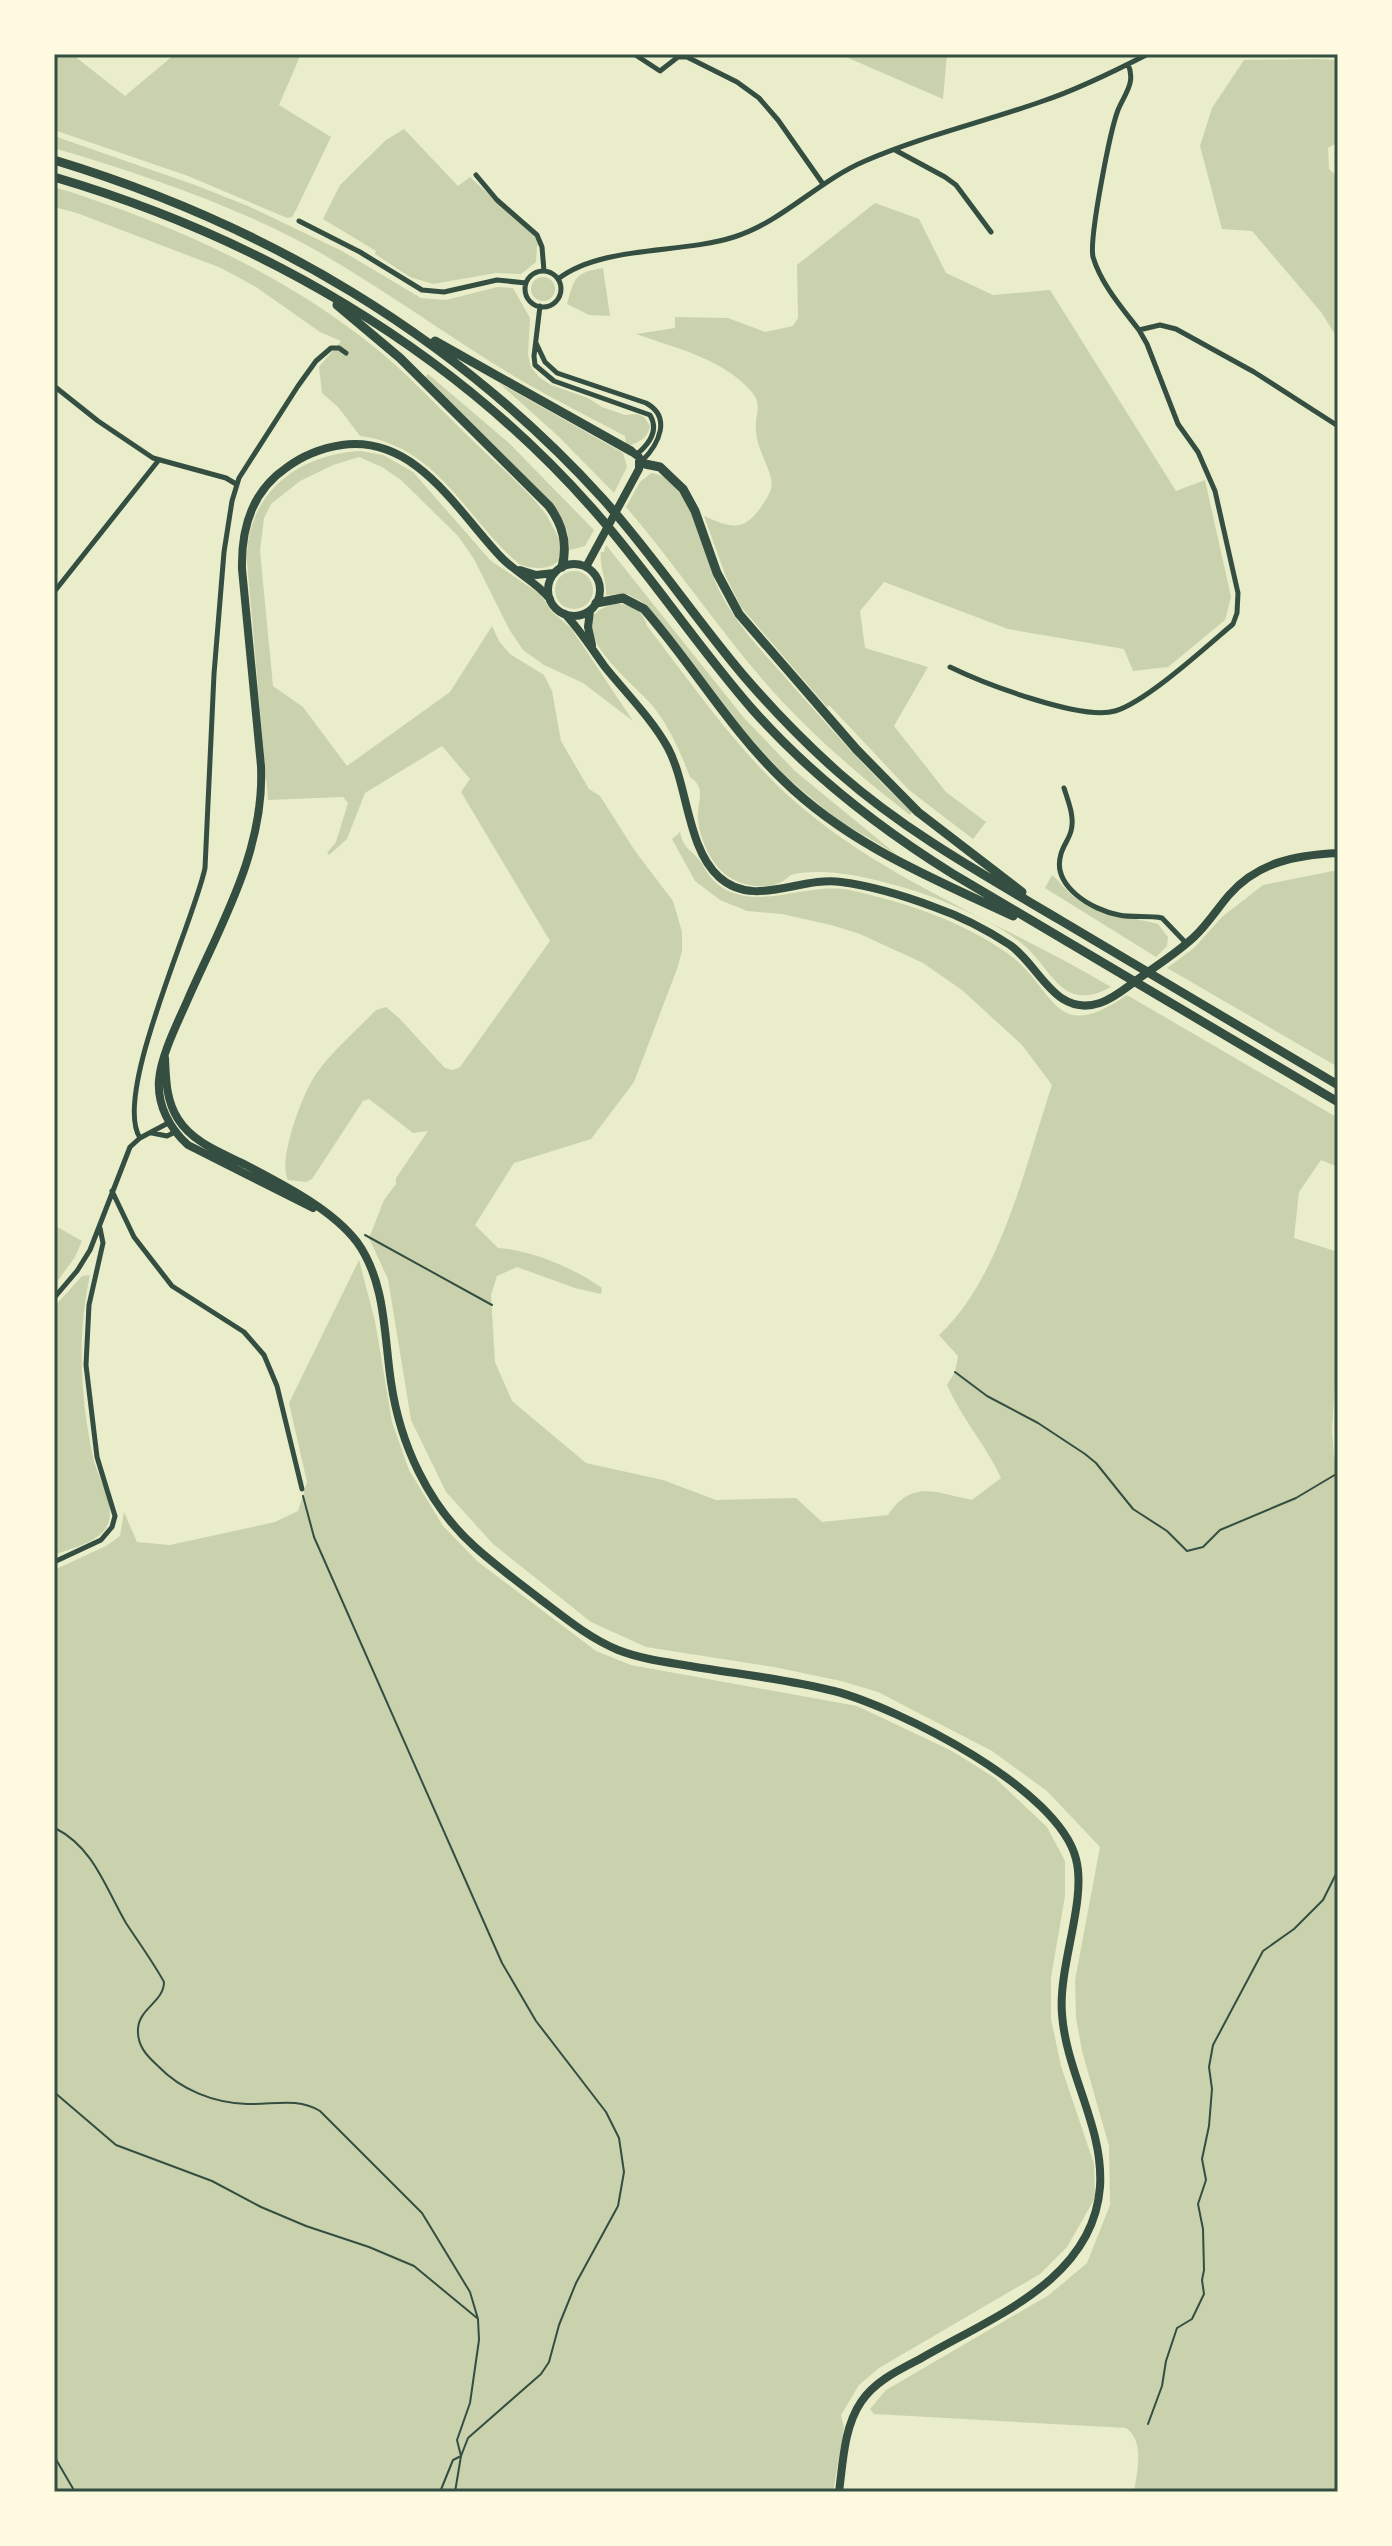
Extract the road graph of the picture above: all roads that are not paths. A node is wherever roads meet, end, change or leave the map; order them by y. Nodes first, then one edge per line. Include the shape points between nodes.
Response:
1 (634, 54) edge
2 (1148, 54) edge
3 (1128, 64) junction
4 (894, 150) junction
5 (54, 160) edge
6 (476, 175) dead end
7 (54, 177) edge
8 (823, 184) junction
9 (299, 221) dead end
10 (991, 232) dead end
11 (544, 271) junction
12 (558, 279) junction
13 (526, 283) junction
14 (313, 285) junction
15 (540, 306) junction
16 (391, 315) junction
17 (1139, 330) junction
18 (346, 353) dead end
19 (54, 386) edge
20 (1338, 426) edge
21 (636, 456) junction
22 (158, 460) junction
23 (236, 484) junction
24 (586, 567) junction
25 (514, 569) junction
26 (558, 570) junction
27 (54, 592) edge
28 (550, 599) junction
29 (593, 607) junction
30 (565, 614) junction
31 (594, 651) junction
32 (950, 667) dead end
33 (1064, 788) dead end
34 (1338, 853) edge
35 (1059, 919) junction
36 (1066, 941) junction
37 (1186, 944) junction
38 (1338, 1085) edge
39 (1338, 1102) edge
40 (177, 1125) junction
41 (151, 1133) junction
42 (140, 1138) junction
43 (112, 1191) junction
44 (100, 1228) junction
45 (54, 1298) edge
46 (302, 1489) road end
47 (54, 1562) edge
48 (839, 2492) edge

1 - 8 street via 660,71 678,57 687,57 745,87 778,120
2 - 3 street
3 - 4 street via 1044,101
3 - 17 street via 1132,81 1113,128 1092,253 1118,304
4 - 8 street
4 - 10 street via 956,185
5 - 16 highway via 212,217 303,262
6 - 11 street via 537,235
7 - 14 highway via 170,215
8 - 12 street via 734,237 601,260
9 - 13 street via 422,290 444,292 497,280
11 - 12 street
11 - 13 street
12 - 15 street via 559,297 552,305
13 - 15 street via 528,298
14 - 26 highway via 400,358 549,506 565,542
14 - 36 highway via 442,371 543,458 617,536 753,709 829,784 925,857
15 - 21 street via 536,342 557,373 655,408 661,433 647,456
16 - 21 highway
16 - 35 highway via 481,383 577,471 743,675 814,750 905,825
17 - 20 street via 1160,325 1176,329
17 - 32 street via 1178,424 1215,491 1238,593 1233,624 1149,693 1112,713 1066,708
18 - 23 street via 331,348 316,361
19 - 22 street
21 - 24 main road via 624,497
21 - 35 highway via 660,467 683,489 739,614 868,763 918,812
22 - 23 street
22 - 27 street
23 - 42 street via 225,544 214,674 205,868 150,1033 133,1113
24 - 26 main road via 572,564
24 - 29 main road via 600,585
25 - 26 main road via 536,575
25 - 28 main road
25 - 40 main road via 422,470 379,446 319,451 282,470 260,493 247,521 242,552 261,766 258,824 240,881 165,1058 159,1083 162,1105
26 - 28 main road via 548,587
28 - 30 main road
29 - 30 main road via 576,616
29 - 31 main road via 588,632
29 - 36 highway via 618,598 640,605 773,770 838,826 893,859
30 - 31 main road
31 - 37 main road via 667,748 705,858 727,883 759,892 813,881 841,882 943,910 1010,946 1053,993 1078,1005 1092,1005 1117,993
33 - 37 street via 1072,818 1060,855 1065,882 1085,901 1110,913 1162,918
34 - 37 main road via 1289,858 1252,874
35 - 38 highway
36 - 39 highway
40 - 41 street
40 - 41 street via 167,1136
40 - 48 main road via 201,1154 320,1211 348,1231 361,1249 377,1285 396,1413 408,1448 443,1511 477,1549 574,1625 614,1649 832,1690 888,1711 1003,1774 1051,1817 1074,1851 1078,1885 1061,2010 1099,2161 1100,2188 1091,2224 1070,2260 1045,2285 868,2394 851,2423
41 - 42 street
42 - 43 street via 126,1153
43 - 44 street
43 - 46 street via 134,1237 172,1286 244,1332 264,1355 277,1386
44 - 45 street via 84,1260
44 - 47 street via 103,1243 89,1305 86,1365 97,1457 115,1516 101,1540

